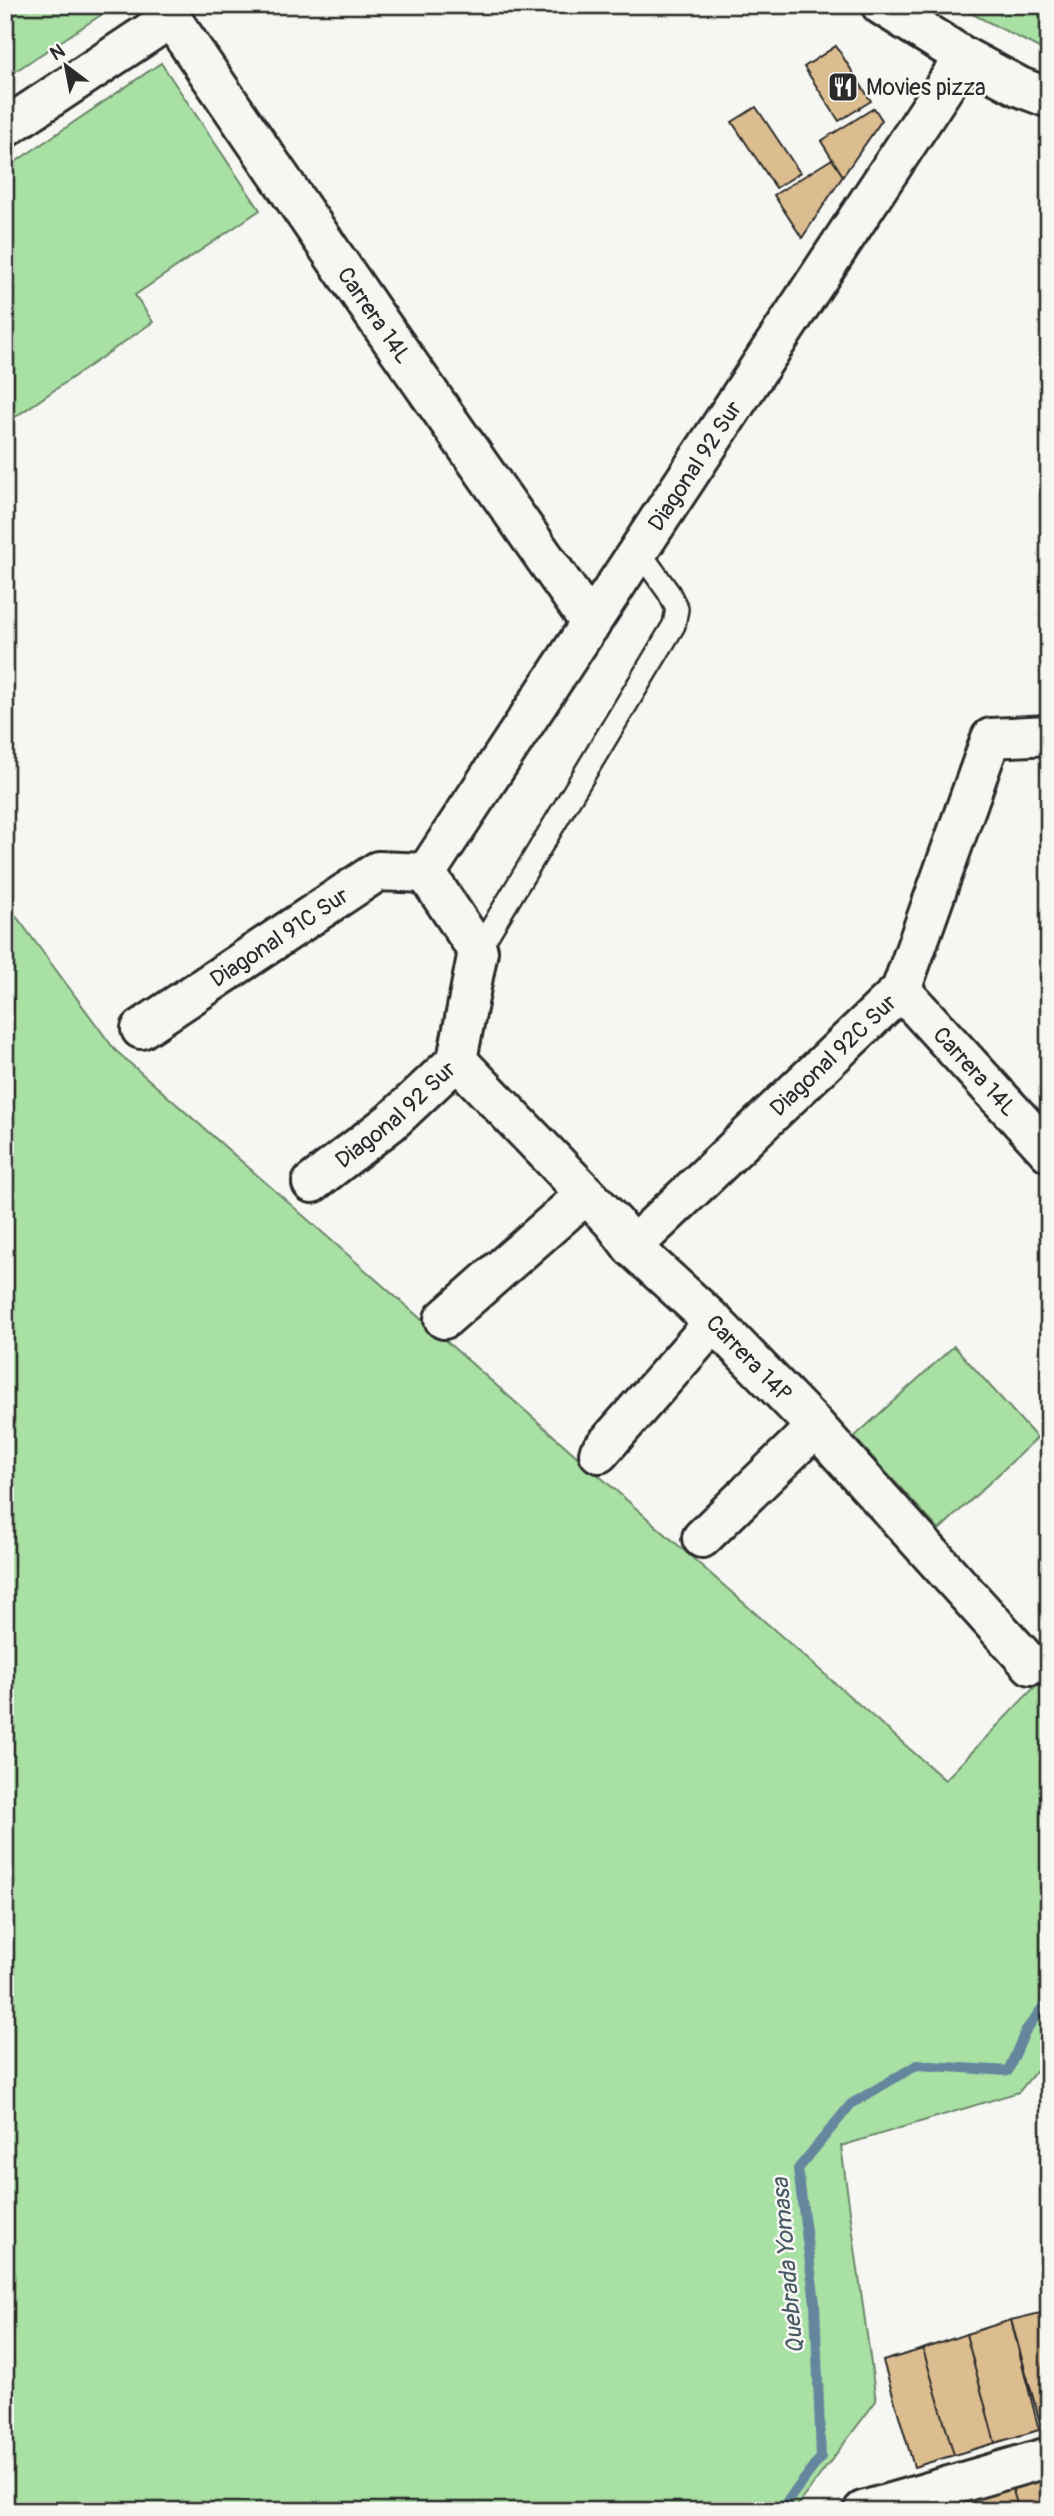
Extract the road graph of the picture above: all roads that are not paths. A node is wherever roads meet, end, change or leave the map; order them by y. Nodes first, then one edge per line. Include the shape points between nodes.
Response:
1 (896, 11) edge
2 (167, 12) edge
3 (964, 57) junction
4 (1049, 98) edge
5 (5, 128) edge
6 (639, 551) junction
7 (591, 624) junction
8 (1049, 735) edge
9 (426, 873) junction
10 (478, 951) junction
11 (901, 990) junction
12 (141, 1029) dead end
13 (457, 1060) junction
14 (1049, 1152) edge
15 (312, 1183) dead end
16 (585, 1195) junction
17 (632, 1247) junction
18 (444, 1319) dead end
19 (714, 1322) junction
20 (816, 1427) junction
21 (599, 1453) dead end
22 (702, 1538) dead end
23 (1031, 1665) dead end
24 (1049, 2457) edge
25 (863, 2511) edge

1 - 3 street
2 - 5 street
2 - 7 street, Carrera 14L
3 - 4 street
3 - 6 street, Diagonal 92 Sur
6 - 7 street, Diagonal 92 Sur
6 - 10 lane via 677,608 674,625
7 - 9 street, Diagonal 92 Sur
8 - 11 street, Diagonal 92C Sur via 991,738
9 - 10 street
9 - 12 street, Diagonal 91C Sur via 378,871
10 - 13 street, Diagonal 92 Sur
11 - 14 street, Carrera 14L
11 - 17 street, Diagonal 92C Sur
13 - 15 street, Diagonal 92 Sur via 391,1122
13 - 16 street, Carrera 14P
16 - 17 street, Carrera 14P
16 - 18 street
17 - 19 street, Carrera 14P
19 - 20 street, Carrera 14P
19 - 21 street
20 - 22 street
20 - 23 street, Carrera 14P
24 - 25 street

